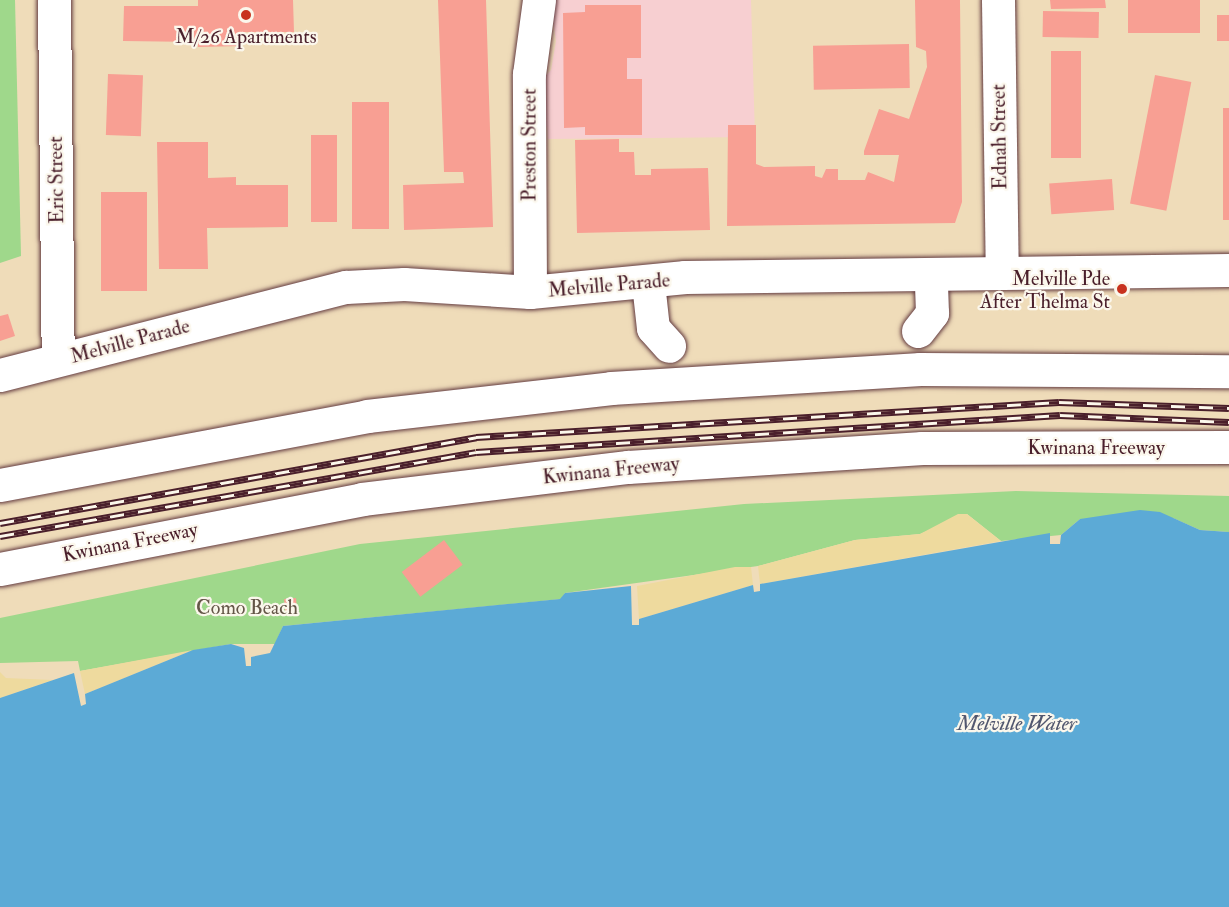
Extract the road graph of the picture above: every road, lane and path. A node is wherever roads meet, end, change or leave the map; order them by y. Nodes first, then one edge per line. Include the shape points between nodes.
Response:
1 (54, 0) edge
2 (538, 0) edge
3 (998, 0) edge
4 (1229, 270) edge
5 (1002, 273) junction
6 (932, 276) junction
7 (648, 283) junction
8 (530, 292) junction
9 (918, 331) dead end
10 (669, 346) dead end
11 (58, 359) junction
12 (1229, 371) edge
13 (0, 375) edge
14 (1229, 447) edge
15 (0, 485) edge
16 (0, 569) edge

1 - 11 main road, Eric Street
2 - 8 main road, Preston Street via 528,94
3 - 5 main road, Ednah Street
4 - 5 main road, Melville Parade
5 - 6 main road, Melville Parade
6 - 7 main road, Melville Parade via 685,277
6 - 9 main road via 933,313
7 - 8 main road, Melville Parade
7 - 10 main road via 653,328
8 - 11 main road, Melville Parade via 404,284 326,290
11 - 13 main road, Melville Parade
12 - 15 main road via 920,369 611,388 367,416
14 - 16 main road, Kwinana Freeway via 922,448 628,467 362,499

